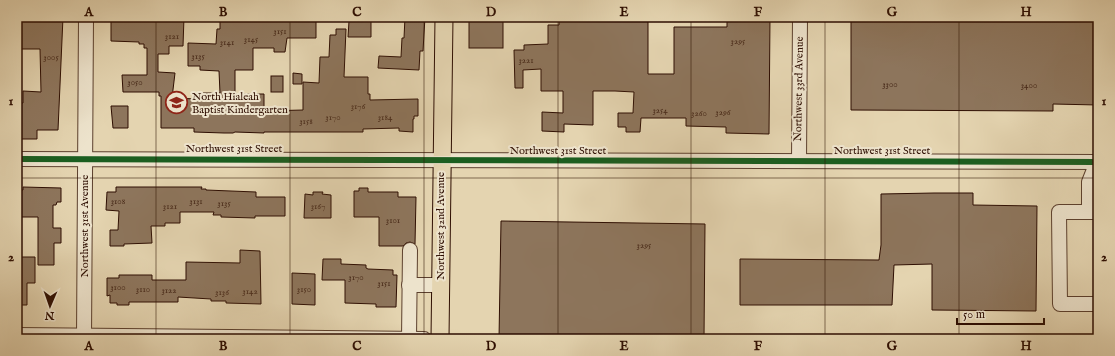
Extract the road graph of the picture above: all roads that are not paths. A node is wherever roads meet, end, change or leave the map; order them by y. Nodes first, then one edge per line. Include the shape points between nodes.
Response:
1 (86, 17) edge
2 (444, 17) edge
3 (800, 17) edge
4 (17, 159) edge
5 (85, 159) junction
6 (442, 160) junction
7 (799, 161) junction
8 (1098, 163) edge
9 (1093, 212) edge
10 (410, 250) dead end
11 (410, 285) junction
12 (441, 285) junction
13 (1098, 304) edge
14 (17, 335) edge
15 (85, 337) edge
16 (409, 339) edge
17 (424, 339) edge
18 (440, 339) edge

1 - 5 street, Northwest 31st Avenue
2 - 6 main road, Northwest 32nd Avenue
3 - 7 street, Northwest 33rd Avenue
4 - 5 street, Northwest 31st Street
5 - 6 street, Northwest 31st Street
5 - 15 street, Northwest 31st Avenue
6 - 7 street, Northwest 31st Street
6 - 12 main road, Northwest 32nd Avenue
7 - 8 street, Northwest 31st Street
8 - 9 street via 1089,182
9 - 13 street via 1059,212 1060,304
10 - 11 street
11 - 12 street
11 - 16 street
12 - 18 main road, Northwest 32nd Avenue
14 - 15 street
15 - 16 street
16 - 17 street

